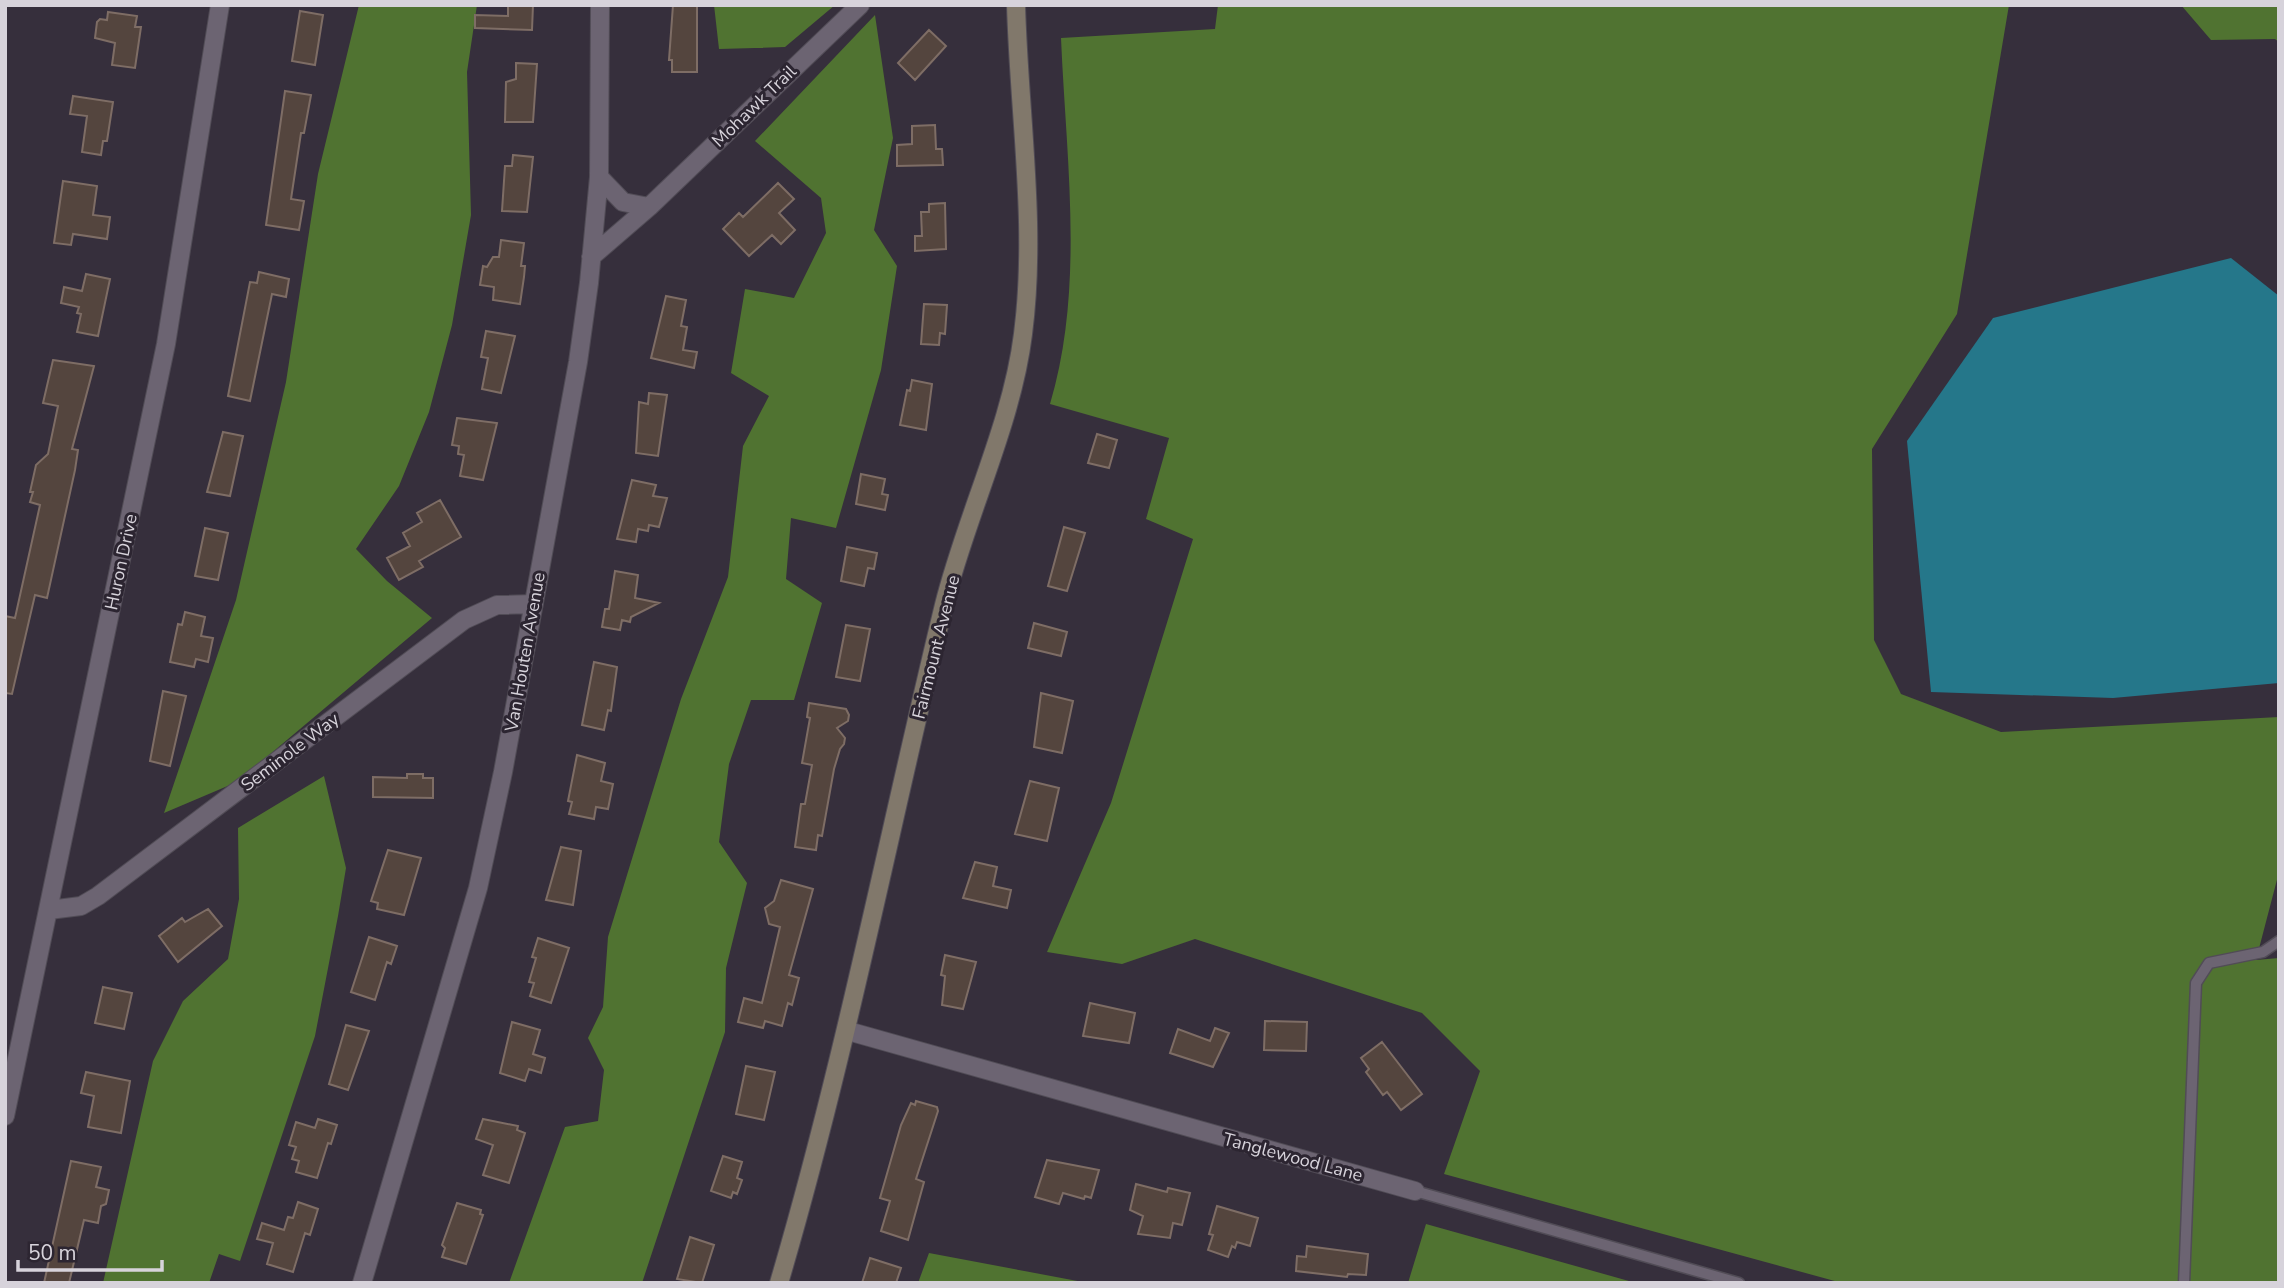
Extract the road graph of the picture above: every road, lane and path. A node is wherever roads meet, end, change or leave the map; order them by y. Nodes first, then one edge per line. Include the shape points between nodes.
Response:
1 (220, 5) edge
2 (600, 5) edge
3 (860, 5) edge
4 (1016, 5) edge
5 (598, 177) junction
6 (649, 207) junction
7 (591, 257) junction
8 (534, 604) junction
9 (49, 910) junction
10 (2279, 941) edge
11 (848, 1031) junction
12 (5, 1116) edge
13 (1415, 1191) joint
14 (362, 1283) edge
15 (779, 1283) edge
16 (1739, 1283) edge
17 (2184, 1283) edge

1 - 9 street, Huron Drive via 166,344
2 - 5 street, Van Houten Avenue
3 - 6 street, Mohawk Trail
4 - 11 main road, Fairmount Avenue via 1027,235 1023,335 1010,393 945,600
5 - 6 street via 623,202
5 - 7 street, Van Houten Avenue
6 - 7 street, Mohawk Trail
7 - 8 street, Van Houten Avenue via 578,362
8 - 9 street, Seminole Way via 497,605 464,620 98,896 81,906
8 - 14 street, Van Houten Avenue via 478,888
9 - 12 street, Huron Drive
10 - 17 lane via 2263,951 2209,963 2196,984
11 - 13 street, Tanglewood Lane
11 - 15 main road, Fairmount Avenue
13 - 16 lane, Tanglewood Lane

